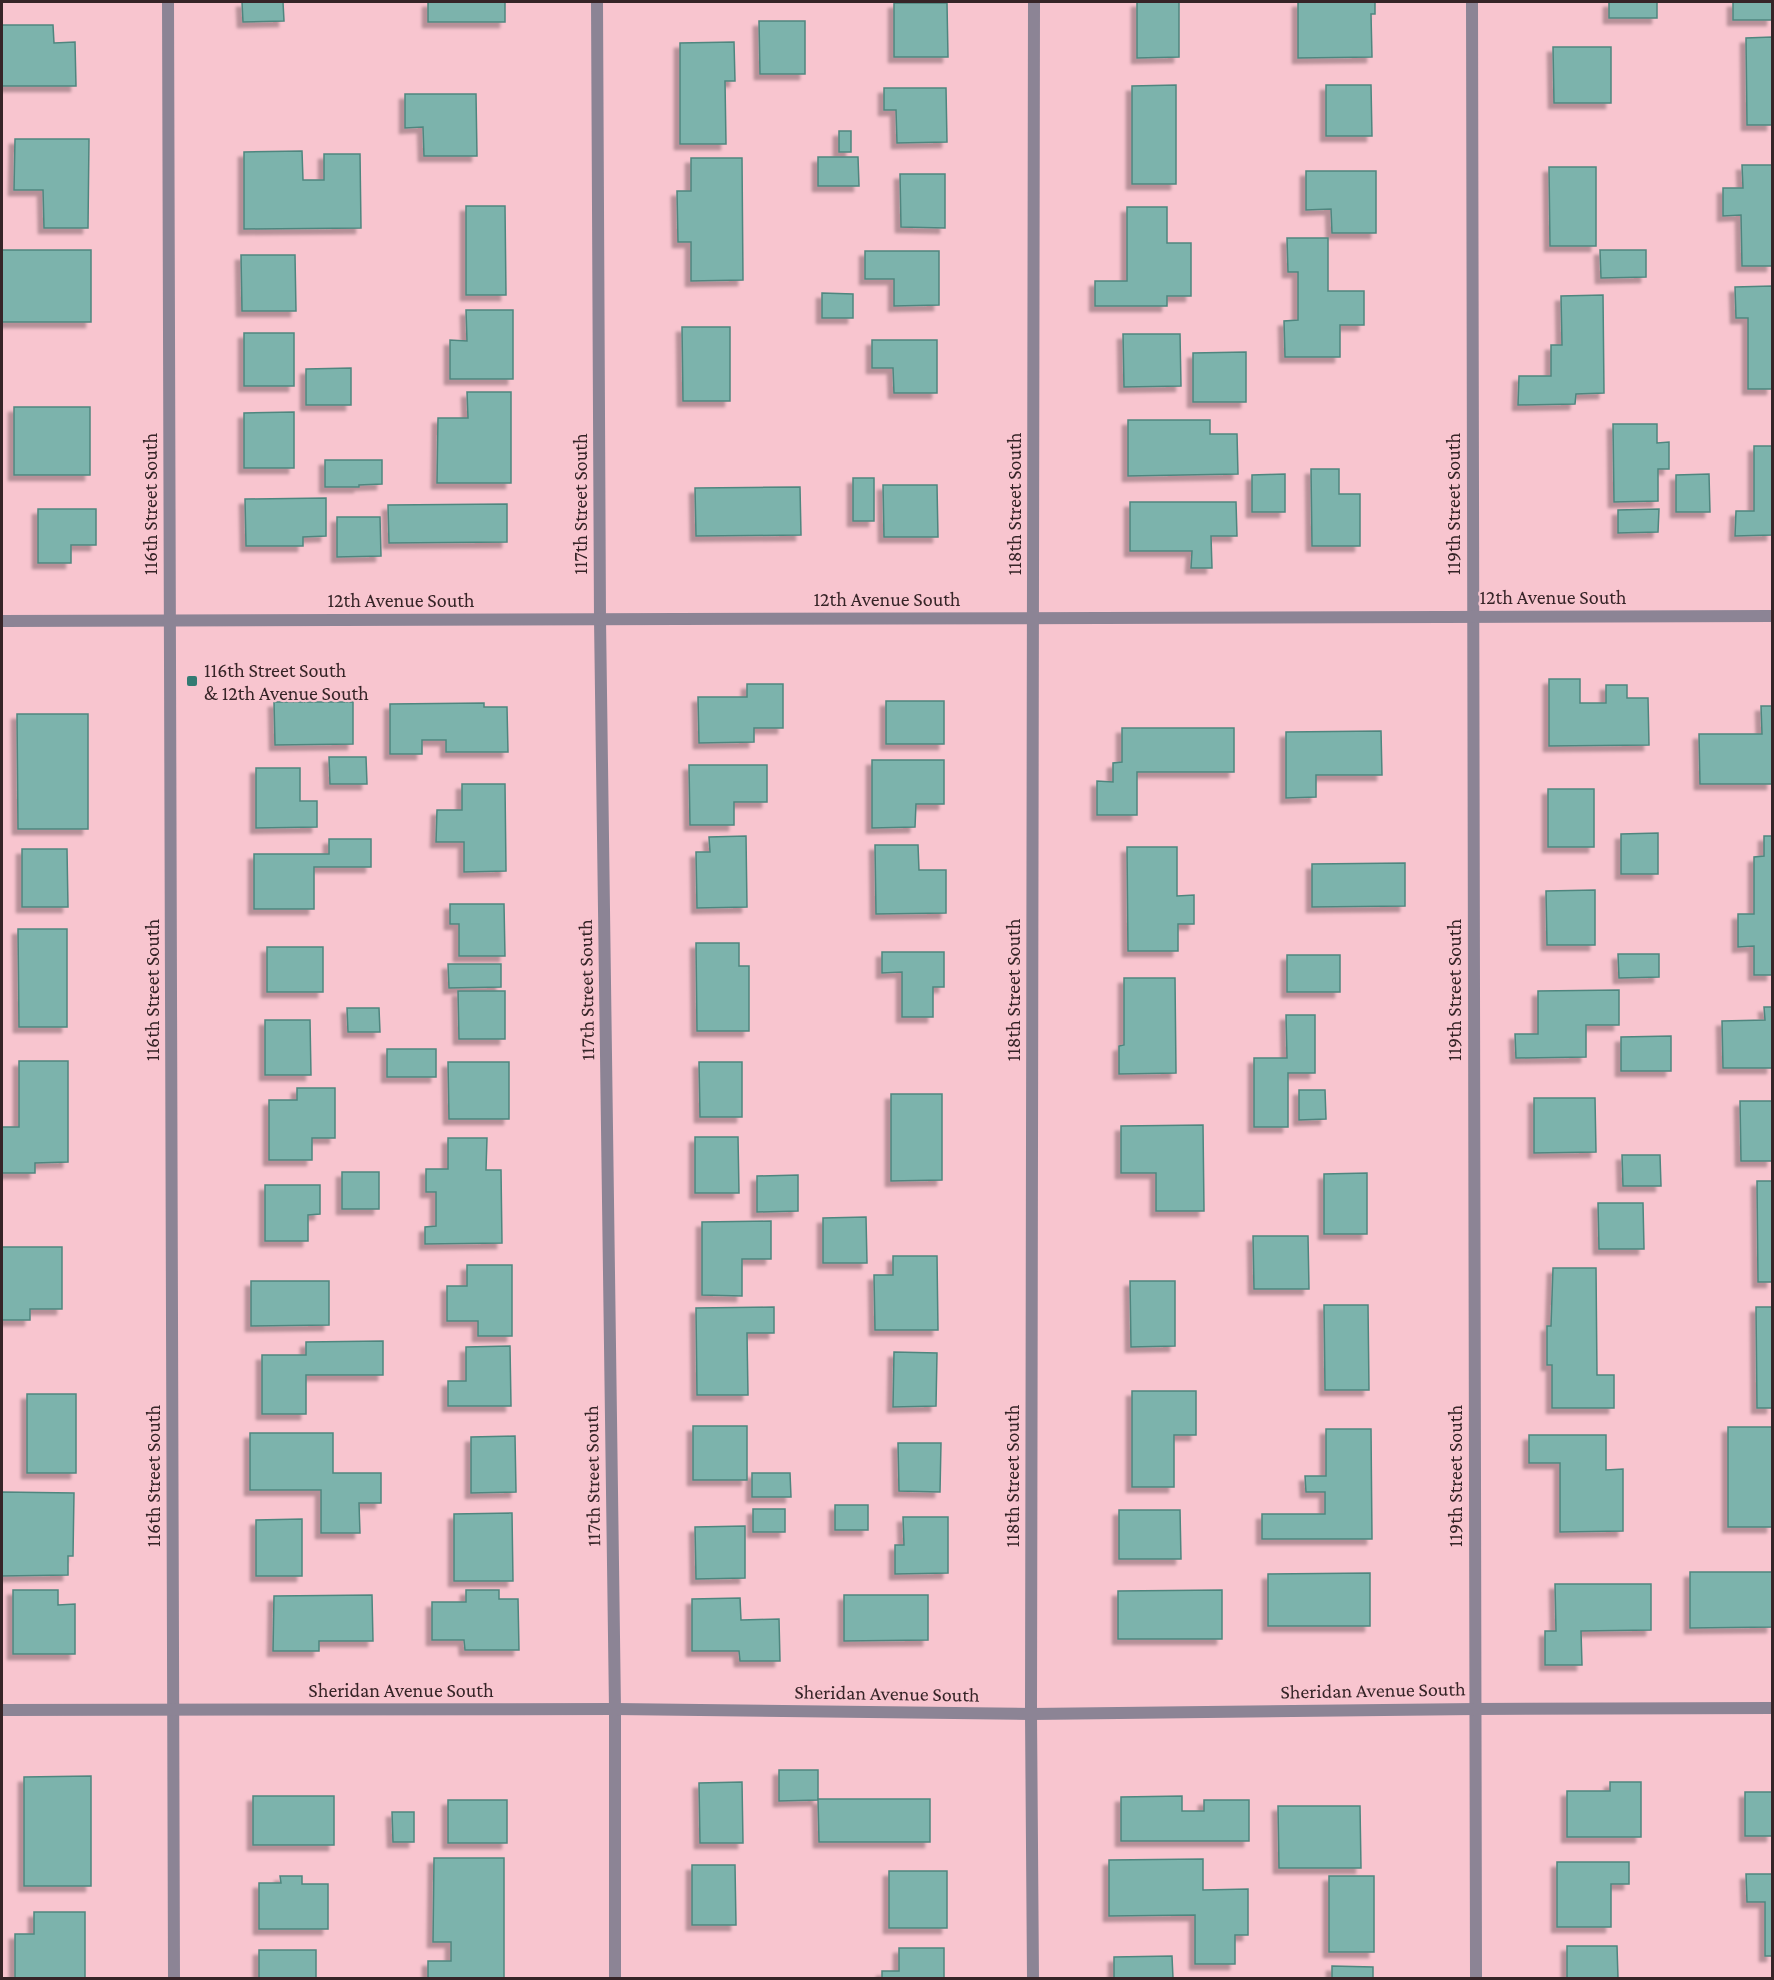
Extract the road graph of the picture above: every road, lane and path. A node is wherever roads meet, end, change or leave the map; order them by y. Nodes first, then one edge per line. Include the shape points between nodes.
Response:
1 (168, 2) edge
2 (597, 2) edge
3 (1034, 2) edge
4 (1472, 2) edge
5 (1473, 616) junction
6 (1773, 616) edge
7 (1033, 618) junction
8 (600, 619) junction
9 (170, 620) junction
10 (2, 621) edge
11 (1773, 1708) edge
12 (174, 1709) junction
13 (615, 1709) junction
14 (1475, 1709) junction
15 (2, 1710) edge
16 (1031, 1714) junction
17 (174, 1978) edge
18 (615, 1978) edge
19 (1033, 1978) edge
20 (1476, 1978) edge

1 - 9 street, 116th Street South
2 - 8 street, 117th Street South
3 - 7 street, 118th Street South
4 - 5 street, 119th Street South
5 - 6 street, 12th Avenue South
5 - 7 street, 12th Avenue South
5 - 14 street, 119th Street South
7 - 8 street, 12th Avenue South
7 - 16 street, 118th Street South
8 - 9 street, 12th Avenue South
8 - 13 street, 117th Street South
9 - 10 street, 12th Avenue South
9 - 12 street, 116th Street South
11 - 14 street, Sheridan Avenue South
12 - 13 street, Sheridan Avenue South
12 - 15 street, Sheridan Avenue South
12 - 17 street, 116th Street South
13 - 16 street, Sheridan Avenue South
13 - 18 street, 117th Street South
14 - 16 street, Sheridan Avenue South
14 - 20 street, 119th Street South
16 - 19 street, 118th Street South

